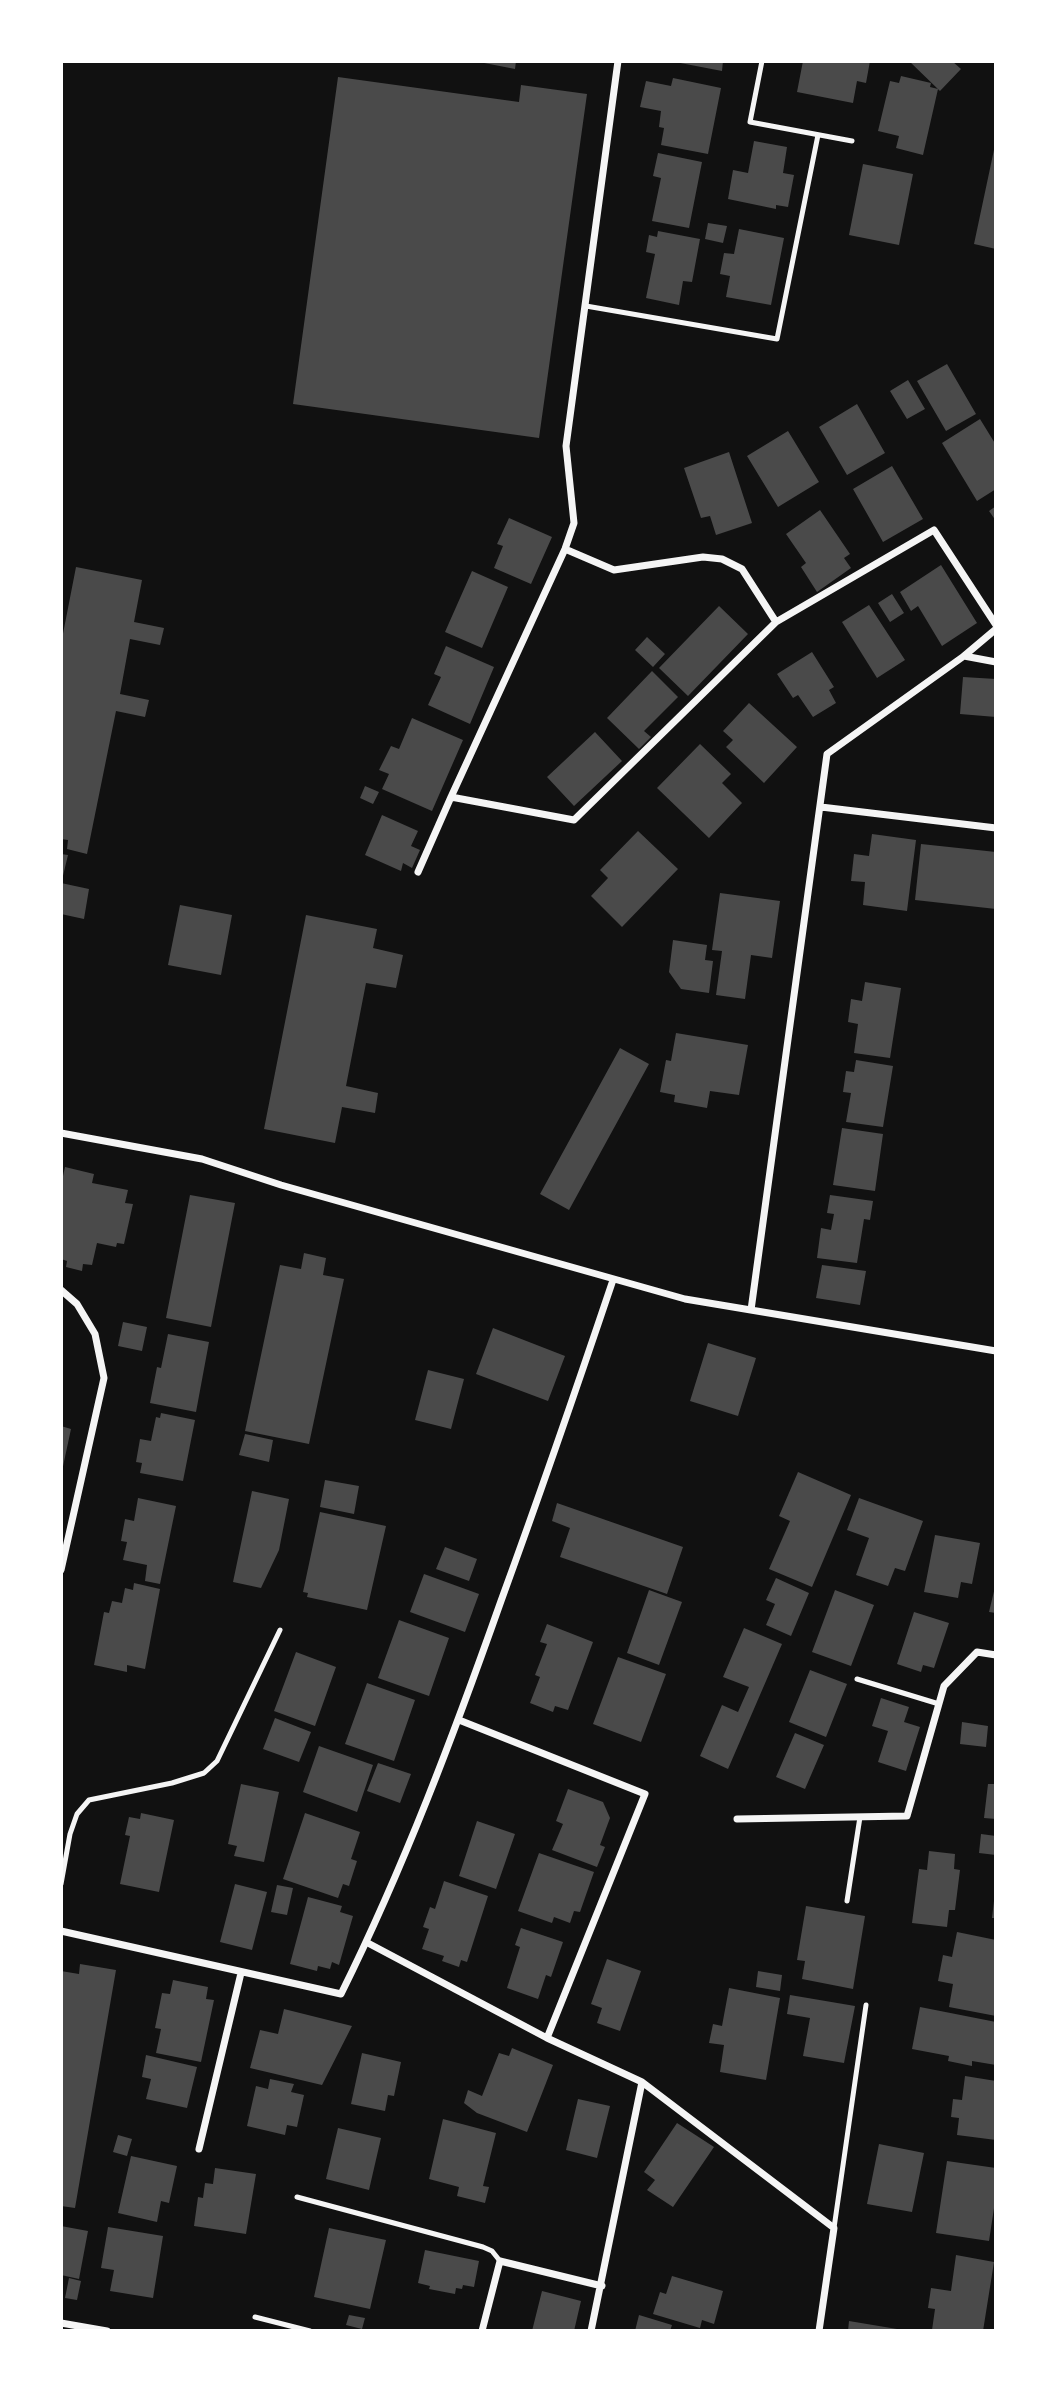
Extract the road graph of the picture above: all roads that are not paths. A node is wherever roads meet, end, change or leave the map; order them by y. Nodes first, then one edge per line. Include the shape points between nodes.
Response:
1 (618, 61) edge
2 (762, 61) edge
3 (817, 135) junction
4 (852, 141) dead end
5 (586, 306) junction
6 (565, 549) junction
7 (776, 622) junction
8 (996, 627) edge
9 (964, 656) junction
10 (996, 662) edge
11 (451, 797) junction
12 (821, 807) junction
13 (996, 828) edge
14 (418, 872) dead end
15 (61, 1133) edge
16 (613, 1280) junction
17 (61, 1290) edge
18 (751, 1310) junction
19 (996, 1350) edge
20 (61, 1570) edge
21 (280, 1630) dead end
22 (996, 1655) edge
23 (857, 1679) dead end
24 (939, 1704) junction
25 (459, 1720) junction
26 (860, 1817) junction
27 (737, 1819) dead end
28 (61, 1884) edge
29 (847, 1900) dead end
30 (61, 1931) edge
31 (366, 1942) junction
32 (241, 1973) junction
33 (866, 2006) dead end
34 (547, 2038) junction
35 (642, 2082) junction
36 (199, 2148) dead end
37 (297, 2197) dead end
38 (834, 2228) junction
39 (500, 2261) junction
40 (602, 2286) junction
41 (255, 2317) dead end
42 (61, 2323) edge
43 (107, 2331) edge
44 (310, 2331) edge
45 (482, 2331) edge
46 (591, 2331) edge
47 (820, 2331) edge

1 - 5 street
2 - 3 lane via 750,122
3 - 4 lane
3 - 5 lane via 777,339
5 - 6 street via 566,446 574,523
6 - 7 street via 614,570 704,556 722,559 741,569
6 - 11 street
7 - 8 street via 934,530
7 - 11 street via 574,820
8 - 9 street
9 - 10 street
9 - 12 street via 827,754
11 - 14 street
12 - 13 street
12 - 18 street
15 - 16 street via 202,1159
16 - 18 street
16 - 25 street
17 - 20 street via 77,1304 95,1334 104,1378
18 - 19 street
21 - 28 lane via 218,1761 204,1773 172,1783 89,1800 70,1834
22 - 24 street via 977,1652 944,1686
23 - 24 lane
24 - 26 street via 907,1816
25 - 31 street
25 - 34 street via 645,1794
26 - 27 street
26 - 29 lane
30 - 32 street
31 - 32 street via 341,1994
31 - 34 street
32 - 36 street
33 - 38 lane
34 - 35 street
35 - 38 street
35 - 40 street
37 - 39 lane via 483,2247
38 - 47 street
39 - 40 street
39 - 45 street
40 - 46 street
41 - 44 lane
42 - 43 street

